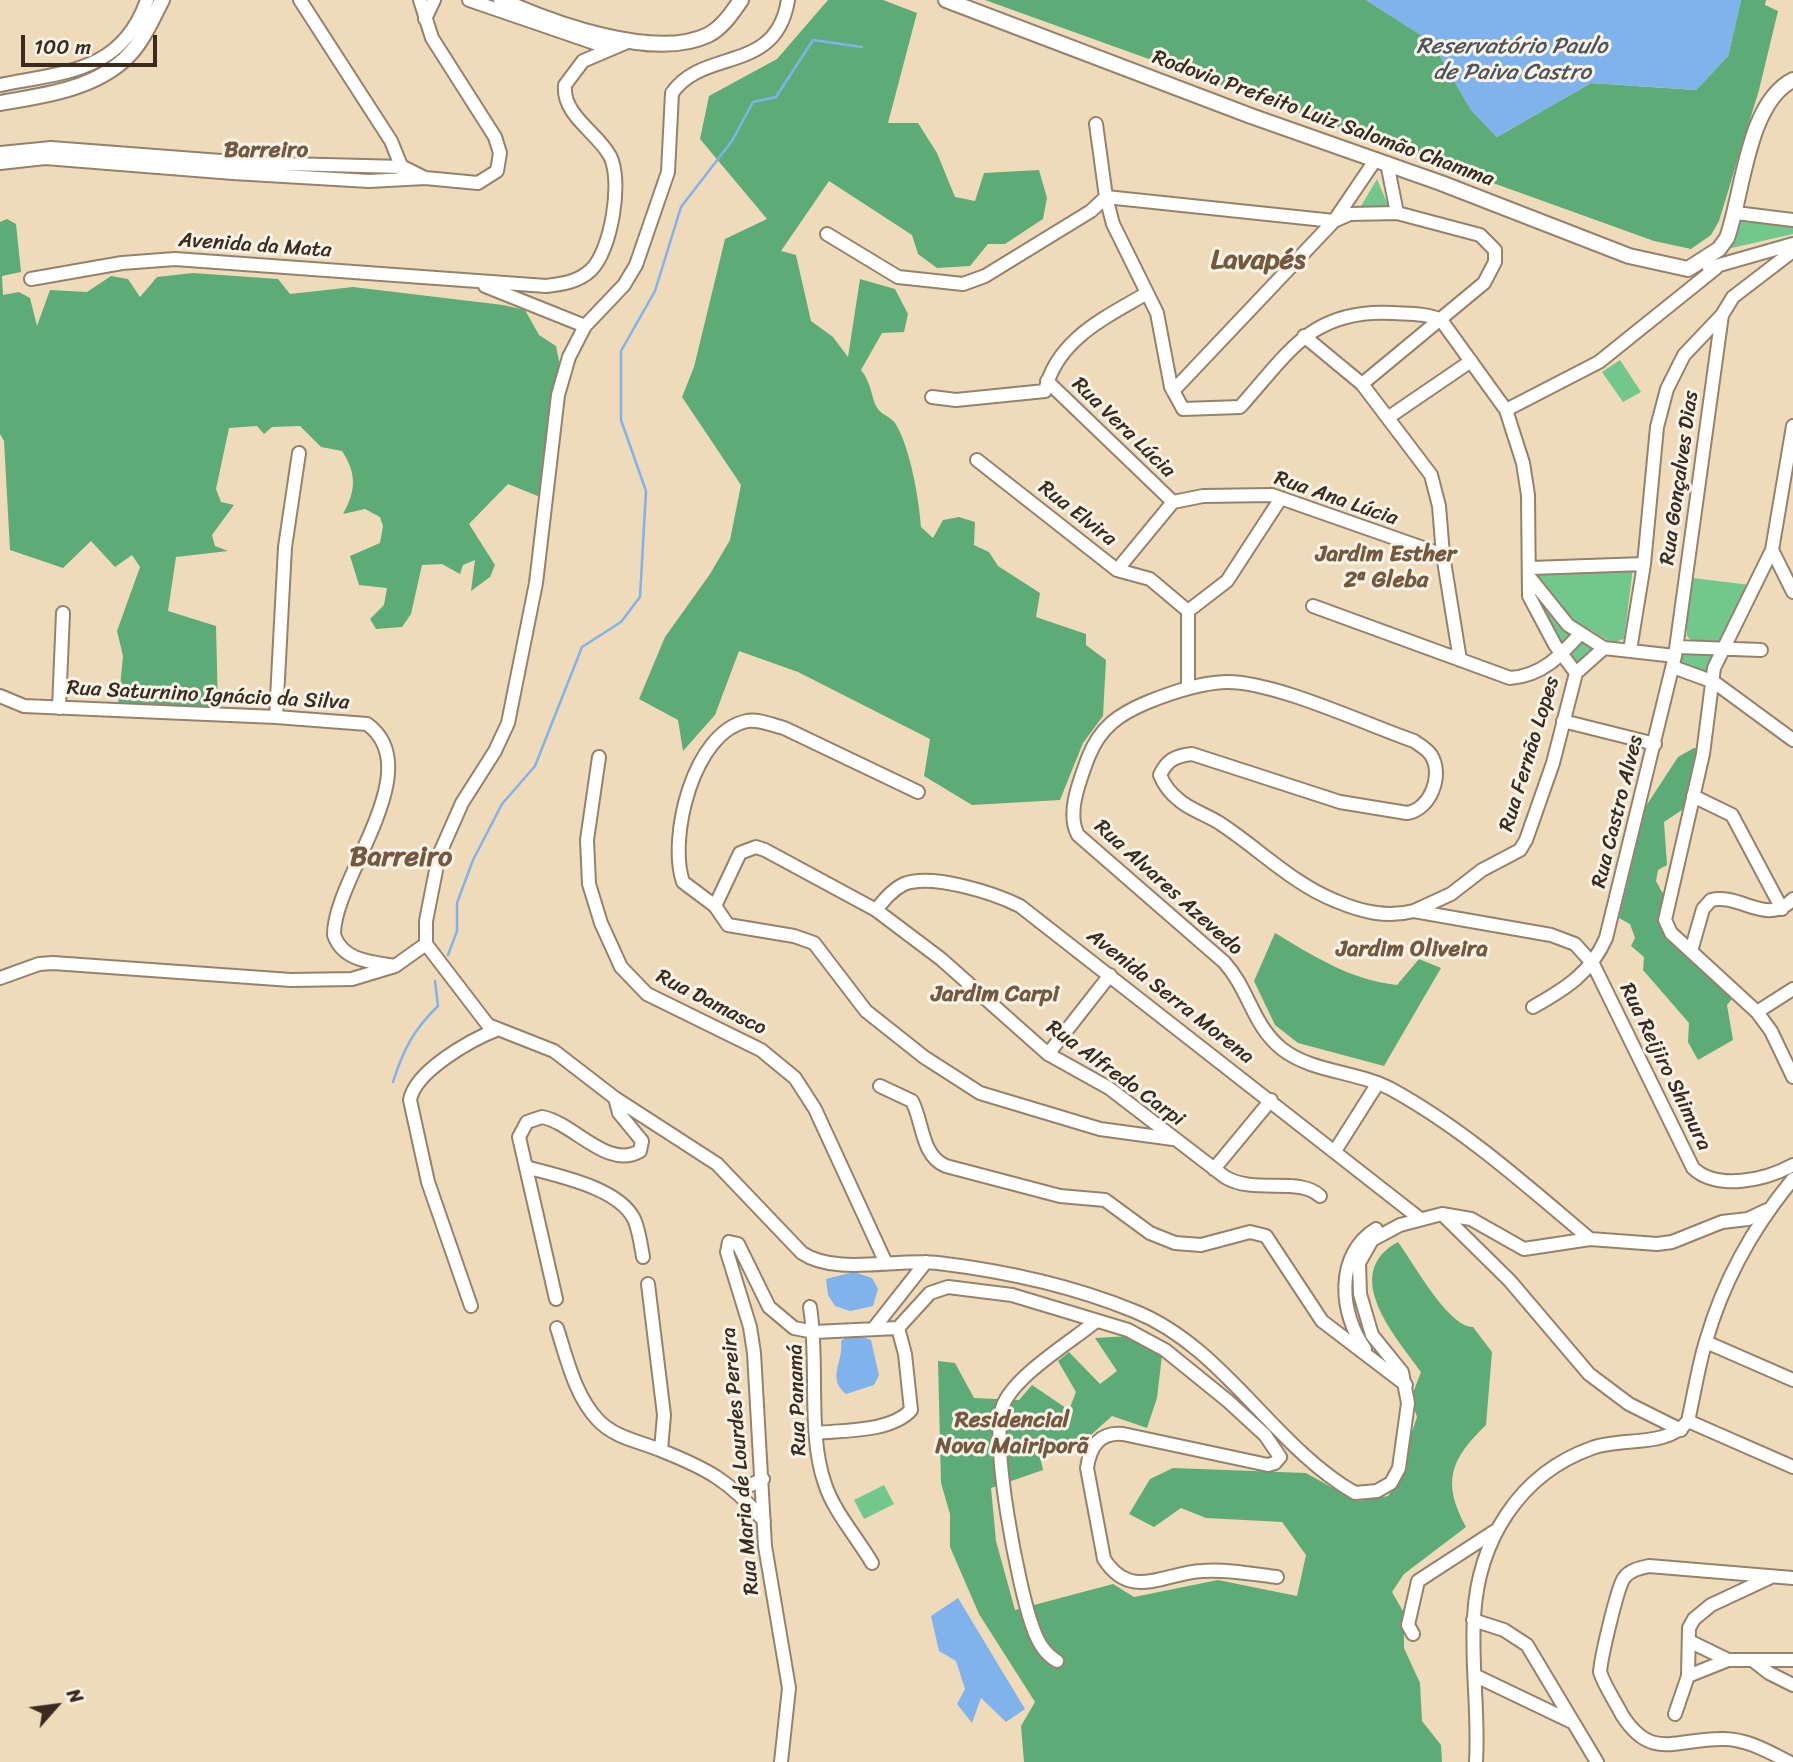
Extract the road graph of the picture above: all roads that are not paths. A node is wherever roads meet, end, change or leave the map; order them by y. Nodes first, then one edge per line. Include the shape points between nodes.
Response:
1 (147, 0) edge
2 (162, 0) edge
3 (300, 0) edge
4 (420, 0) edge
5 (434, 0) edge
6 (468, 0) edge
7 (501, 0) edge
8 (741, 0) edge
9 (788, 0) edge
10 (946, 0) edge
11 (425, 19) junction
12 (630, 41) junction
13 (609, 48) junction
14 (1793, 80) edge
15 (0, 85) edge
16 (0, 103) edge
17 (1096, 124) dead end
18 (0, 153) edge
19 (1381, 161) junction
20 (0, 163) edge
21 (403, 167) junction
22 (425, 178) junction
23 (405, 181) junction
24 (1105, 198) junction
25 (1397, 213) junction
26 (1736, 213) junction
27 (1793, 220) edge
28 (1334, 221) junction
29 (827, 234) dead end
30 (1793, 244) edge
31 (1793, 251) edge
32 (1716, 268) junction
33 (1688, 269) junction
34 (31, 279) dead end
35 (477, 282) junction
36 (1147, 293) junction
37 (1722, 315) junction
38 (1441, 320) junction
39 (586, 326) junction
40 (1304, 336) junction
41 (1472, 361) junction
42 (1047, 381) junction
43 (1362, 384) junction
44 (1173, 391) junction
45 (932, 397) dead end
46 (1506, 410) junction
47 (1389, 417) junction
48 (1793, 426) edge
49 (299, 453) dead end
50 (977, 460) dead end
51 (1281, 498) junction
52 (1173, 502) junction
53 (1772, 550) junction
54 (1443, 555) junction
55 (1644, 564) junction
56 (1117, 570) junction
57 (1531, 574) junction
58 (1793, 592) edge
59 (1313, 607) dead end
60 (1188, 611) junction
61 (63, 613) dead end
62 (1580, 634) junction
63 (1723, 647) junction
64 (1604, 648) junction
65 (1630, 650) junction
66 (1761, 650) dead end
67 (1562, 657) junction
68 (1675, 657) junction
69 (1460, 660) junction
70 (1576, 673) junction
71 (1714, 682) junction
72 (1188, 688) junction
73 (0, 696) edge
74 (60, 708) junction
75 (276, 717) junction
76 (1563, 721) junction
77 (1793, 740) edge
78 (1655, 744) junction
79 (599, 757) dead end
80 (918, 792) dead end
81 (1693, 796) junction
82 (1793, 899) edge
83 (715, 906) junction
84 (1782, 909) junction
85 (876, 910) junction
86 (1414, 911) junction
87 (426, 944) junction
88 (1691, 951) junction
89 (1593, 964) junction
90 (395, 966) junction
91 (1110, 975) junction
92 (0, 978) edge
93 (1793, 989) edge
94 (1533, 1007) dead end
95 (1757, 1012) junction
96 (496, 1030) junction
97 (1048, 1054) junction
98 (1793, 1077) edge
99 (1378, 1083) junction
100 (880, 1086) dead end
101 (615, 1098) junction
102 (1271, 1100) junction
103 (1173, 1139) junction
104 (1335, 1151) junction
105 (1793, 1165) edge
106 (526, 1167) junction
107 (1214, 1169) junction
108 (1793, 1179) edge
109 (1320, 1196) dead end
110 (1768, 1210) junction
111 (1442, 1213) junction
112 (1419, 1219) junction
113 (1590, 1239) junction
114 (643, 1257) dead end
115 (885, 1261) junction
116 (926, 1262) junction
117 (648, 1284) dead end
118 (556, 1299) dead end
119 (471, 1306) dead end
120 (810, 1307) dead end
121 (1095, 1322) junction
122 (557, 1328) dead end
123 (874, 1328) junction
124 (898, 1328) junction
125 (814, 1332) junction
126 (1706, 1342) junction
127 (1371, 1357) junction
128 (1793, 1380) edge
129 (1407, 1386) junction
130 (1684, 1426) junction
131 (817, 1433) junction
132 (661, 1450) junction
133 (1793, 1467) edge
134 (763, 1479) junction
135 (738, 1491) junction
136 (764, 1521) junction
137 (1495, 1531) junction
138 (872, 1563) dead end
139 (1278, 1577) dead end
140 (1771, 1577) junction
141 (1793, 1578) edge
142 (1474, 1620) junction
143 (1413, 1634) dead end
144 (1689, 1641) junction
145 (1728, 1660) junction
146 (1793, 1660) edge
147 (1058, 1661) dead end
148 (1755, 1662) junction
149 (1476, 1676) junction
150 (1688, 1676) junction
151 (1793, 1685) edge
152 (1675, 1714) dead end
153 (1571, 1722) junction
154 (781, 1762) edge
155 (1476, 1762) edge
156 (1597, 1762) edge
157 (1789, 1762) edge

1 - 15 street via 134,29 114,52 78,69
2 - 16 main road via 135,47 113,68 53,93
3 - 21 street
4 - 11 street
5 - 11 street
6 - 13 street
7 - 12 main road
8 - 12 main road via 723,23 695,40
9 - 39 street via 782,21 767,43 742,58 687,76 672,93 668,173 636,265
10 - 19 main road, Rodovia Prefeito Luiz Salomão Chamma
11 - 22 street via 500,153 497,172 478,183
12 - 13 street, Avenida da Mata
13 - 35 street, Avenida da Mata via 575,67 564,93 570,109 602,143 615,170 611,222 598,262 578,280 562,285
14 - 26 main road via 1774,96 1758,122
17 - 24 street
18 - 21 street via 51,148 259,164
19 - 25 street
19 - 28 street
19 - 33 main road, Rodovia Prefeito Luiz Salomão Chamma via 1629,256
20 - 23 street via 45,158 208,172
21 - 22 street
21 - 23 street
22 - 23 street
24 - 28 street
24 - 29 street via 985,276 963,284 898,277
24 - 36 street
25 - 28 street via 1350,214
25 - 38 street via 1480,235 1495,250 1495,262 1484,283
26 - 27 street
26 - 33 main road via 1719,249
28 - 44 street
30 - 32 street
31 - 37 street via 1749,283
32 - 33 street
32 - 46 street via 1599,362
34 - 35 street, Avenida da Mata via 175,259
35 - 39 street, Avenida da Mata
36 - 42 street via 1077,337 1057,359
36 - 44 street via 1161,327
37 - 55 street via 1684,355 1662,403
37 - 68 street, Rua Gonçalves Dias
38 - 40 street via 1374,312 1323,325
38 - 41 street
38 - 43 street
39 - 87 street via 569,357 558,395 536,583 508,723 453,819 439,855
40 - 43 street
40 - 44 street via 1240,407 1183,409
41 - 46 street
41 - 47 street
42 - 45 street via 1045,391 957,400
42 - 52 street, Rua Vera Lúcia
43 - 47 street
46 - 57 street via 1526,477
47 - 54 street via 1431,475 1440,506
48 - 53 street
49 - 75 street via 285,547
50 - 56 street, Rua Elvira
51 - 52 street, Rua Ana Lúcia via 1252,493
51 - 54 street, Rua Ana Lúcia
51 - 60 street via 1227,581
52 - 56 street, Rua Elvira
53 - 58 street
53 - 63 street
54 - 69 street
55 - 57 street
55 - 65 street
56 - 60 street via 1150,579
57 - 62 street via 1555,612
57 - 67 street via 1529,596
59 - 69 street
60 - 72 street
61 - 74 street
62 - 64 street
62 - 67 street
63 - 66 street
63 - 68 street
63 - 71 street
64 - 65 street
64 - 70 street
65 - 68 street
67 - 69 street via 1530,675 1510,678
67 - 70 street
68 - 71 street
68 - 78 street, Rua Castro Alves
70 - 76 street, Rua Fernão Lopes
71 - 77 street
71 - 81 street
72 - 86 street via 1223,682 1257,685 1426,749 1434,762 1433,786 1423,807 1407,813 1340,802 1192,754 1166,762 1160,775 1182,803 1219,822 1311,889 1373,914
72 - 99 street, Rua Alvares Azevedo via 1121,715 1100,733 1083,772 1074,827 1100,856 1224,962 1240,981 1262,1030 1283,1050
73 - 74 street, Rua Saturnino Ignácio da Silva via 24,706
74 - 75 street, Rua Saturnino Ignácio da Silva
75 - 90 street, Rua Saturnino Ignácio da Silva via 367,724 383,741 388,755 387,779 337,912 334,935 345,953
76 - 78 street
76 - 86 street, Rua Fernão Lopes via 1553,763 1520,850 1482,870 1451,894
78 - 89 street, Rua Castro Alves via 1606,938
79 - 115 street, Rua Damasco via 587,840 589,884 621,967 647,994 761,1050 795,1077 815,1108
80 - 83 street via 764,722 748,721 722,735 693,775 680,863 687,887
81 - 84 street via 1732,815
81 - 88 street via 1665,920 1671,933
82 - 84 street
83 - 85 street, Rua Alfredo Carpi via 740,853 756,847
83 - 103 street via 728,925 814,943 866,1012 980,1093 1100,1129
84 - 88 street via 1763,911 1724,899 1711,900 1703,909
85 - 91 street, Avenida Serra Morena via 895,889 918,881 988,892 1020,906
85 - 97 street, Rua Alfredo Carpi via 941,959
86 - 89 street via 1551,935 1575,944
87 - 90 street
87 - 96 street via 480,1016
88 - 95 street
89 - 94 street via 1565,989
89 - 105 street, Rua Reijiro Shimura via 1693,1168 1709,1179 1724,1181 1769,1175
90 - 92 street via 352,979 291,980 53,963
91 - 97 street
91 - 102 street, Avenida Serra Morena
93 - 95 street
95 - 98 street
96 - 101 street via 554,1051
96 - 119 street via 467,1043 427,1074 412,1090 410,1100 428,1182
97 - 103 street, Rua Alfredo Carpi via 1109,1088
99 - 104 street
99 - 113 street, Rua Alvares Azevedo via 1490,1157
100 - 127 street via 912,1101 930,1150 946,1166 1060,1196 1105,1200 1150,1233 1175,1243 1201,1245 1258,1232 1275,1246 1322,1321
101 - 106 street via 619,1113 642,1141 640,1151 613,1153 550,1118 534,1118 519,1137
101 - 115 street via 717,1164 814,1260 833,1265
102 - 104 street, Avenida Serra Morena
102 - 107 street
103 - 107 street, Rua Alfredo Carpi
104 - 112 street, Avenida Serra Morena
106 - 114 street via 583,1183 619,1203 634,1219
106 - 118 street
107 - 109 street, Rua Alfredo Carpi via 1244,1186 1302,1187
108 - 110 street
110 - 113 street via 1672,1242
110 - 126 street via 1747,1243
111 - 112 street
111 - 113 street via 1471,1219 1524,1249
111 - 130 street via 1510,1281 1589,1374 1629,1404
112 - 127 street via 1397,1218 1383,1224 1364,1236 1352,1252 1345,1297 1357,1338
112 - 129 street via 1372,1240 1359,1264 1360,1294 1372,1335 1396,1362
115 - 116 street
116 - 123 street
116 - 129 street via 1048,1284 1108,1301 1169,1328 1329,1476 1355,1493 1377,1491 1391,1483 1399,1468
117 - 132 street via 664,1415
120 - 125 street, Rua Panamá
121 - 124 street via 1026,1299 948,1286 930,1293
121 - 139 street via 1128,1329 1165,1350 1228,1401 1278,1451 1279,1459 1268,1465 1114,1433 1100,1439 1087,1468 1104,1559 1112,1571 1136,1583 1204,1570
121 - 147 street via 1014,1387 999,1422 1010,1523 1032,1626 1047,1654
122 - 132 street via 579,1390 597,1419 625,1438
123 - 124 street
123 - 125 street
124 - 131 street via 911,1410 900,1419 872,1426
125 - 131 street, Rua Panamá
125 - 134 street, Rua Maria de Lourdes Pereira via 794,1328 775,1315 738,1244 729,1242 727,1252 754,1353
126 - 128 street
126 - 130 street
127 - 129 street
130 - 133 street
130 - 137 street via 1669,1436 1595,1447 1574,1455 1525,1490
131 - 138 street, Rua Panamá via 825,1486
132 - 135 street via 711,1472
134 - 135 street
134 - 136 street, Rua Maria de Lourdes Pereira
135 - 136 street
136 - 154 street, Rua Maria de Lourdes Pereira via 769,1582 789,1689
137 - 142 street via 1477,1592
137 - 143 street via 1418,1581 1408,1625
140 - 141 street
140 - 144 street via 1703,1609 1689,1629
140 - 157 street via 1649,1566 1631,1572 1621,1585 1600,1672 1630,1730 1643,1745 1664,1748 1735,1740
142 - 149 street
142 - 153 street via 1504,1630 1527,1645
144 - 145 street
144 - 150 street
145 - 148 street
145 - 150 street
146 - 148 street
148 - 151 street
149 - 153 street
149 - 155 street
150 - 152 street
153 - 156 street

